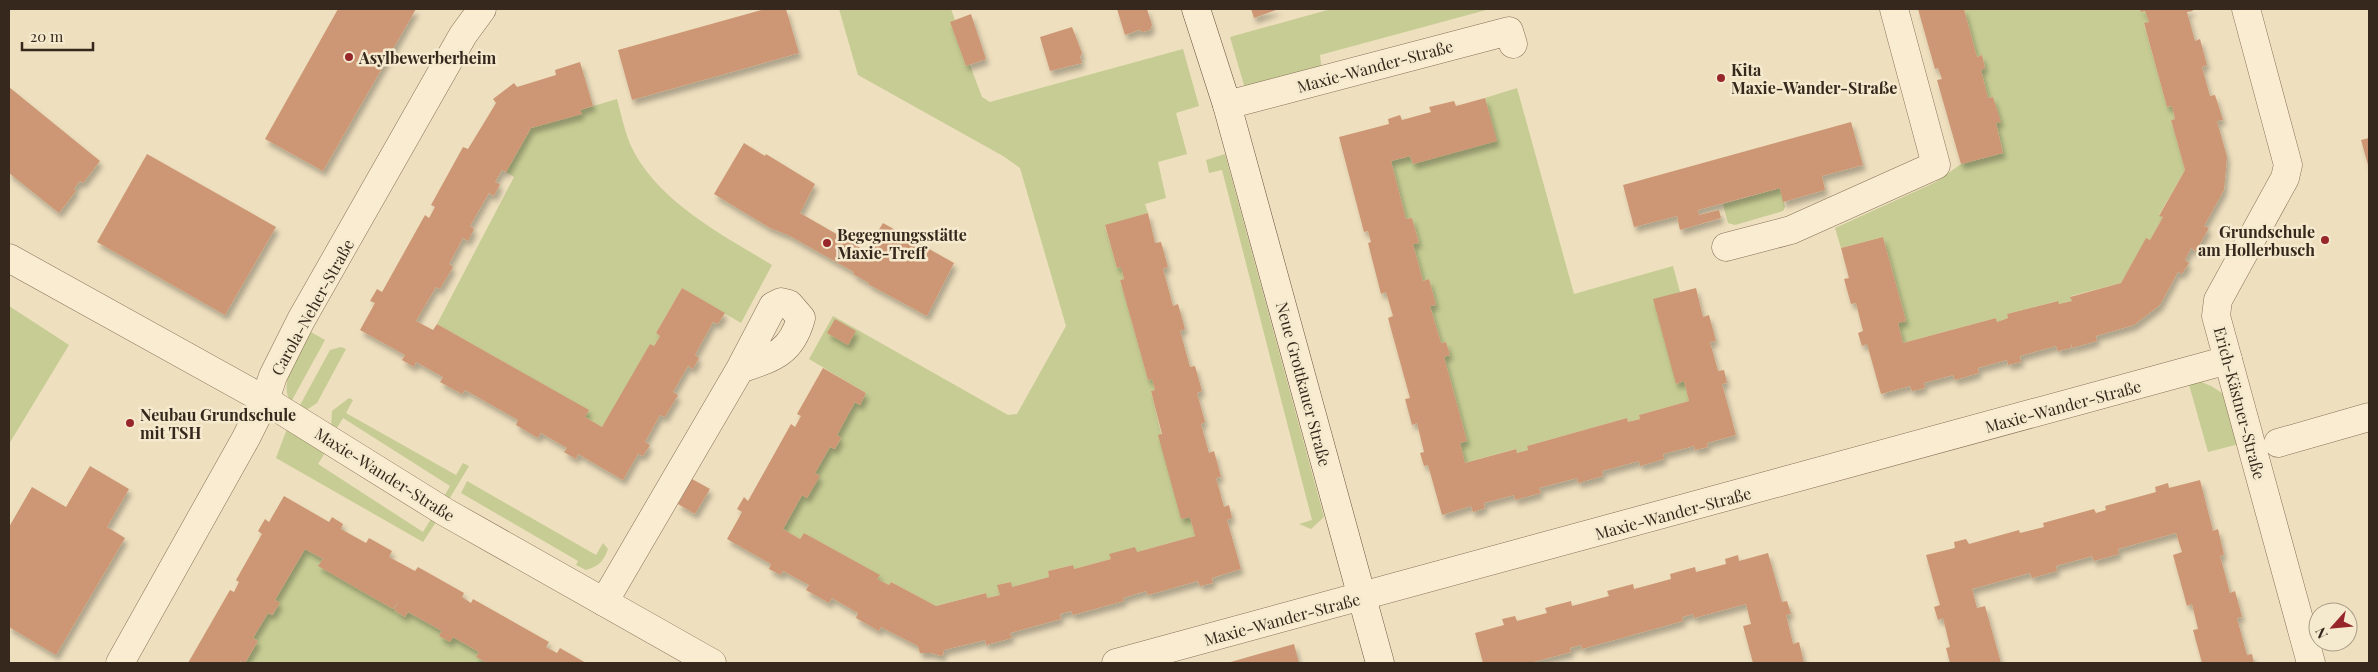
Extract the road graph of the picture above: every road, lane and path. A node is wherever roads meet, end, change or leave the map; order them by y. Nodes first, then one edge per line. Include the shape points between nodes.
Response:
1 (482, 9) edge
2 (1196, 9) edge
3 (1894, 9) edge
4 (2246, 9) edge
5 (1513, 44) dead end
6 (1227, 106) junction
7 (1726, 247) dead end
8 (9, 258) edge
9 (2228, 360) junction
10 (740, 368) dead end
11 (265, 400) junction
12 (2369, 417) edge
13 (2278, 443) dead end
14 (1362, 597) junction
15 (604, 602) junction
16 (120, 663) edge
17 (712, 663) edge
18 (1116, 663) edge
19 (1380, 663) edge
20 (2311, 663) edge

1 - 11 street, Carola-Neher-Straße via 463,36 301,320 273,376
2 - 6 street, Neue Grottkauer Straße
3 - 7 street via 1936,165 1791,230
4 - 9 street, Erich-Kästner-Straße via 2288,165 2285,178 2218,300 2216,316
5 - 6 street, Maxie-Wander-Straße via 1509,31
6 - 14 street, Neue Grottkauer Straße
8 - 11 street, Maxie-Wander-Straße
9 - 14 street, Maxie-Wander-Straße
9 - 20 street, Erich-Kästner-Straße
10 - 15 street
11 - 15 street, Maxie-Wander-Straße via 445,512
11 - 16 street, Carola-Neher-Straße
12 - 13 street, Erich-Kästner-Straße
14 - 18 street, Maxie-Wander-Straße
14 - 19 street, Neue Grottkauer Straße
15 - 17 street, Maxie-Wander-Straße

